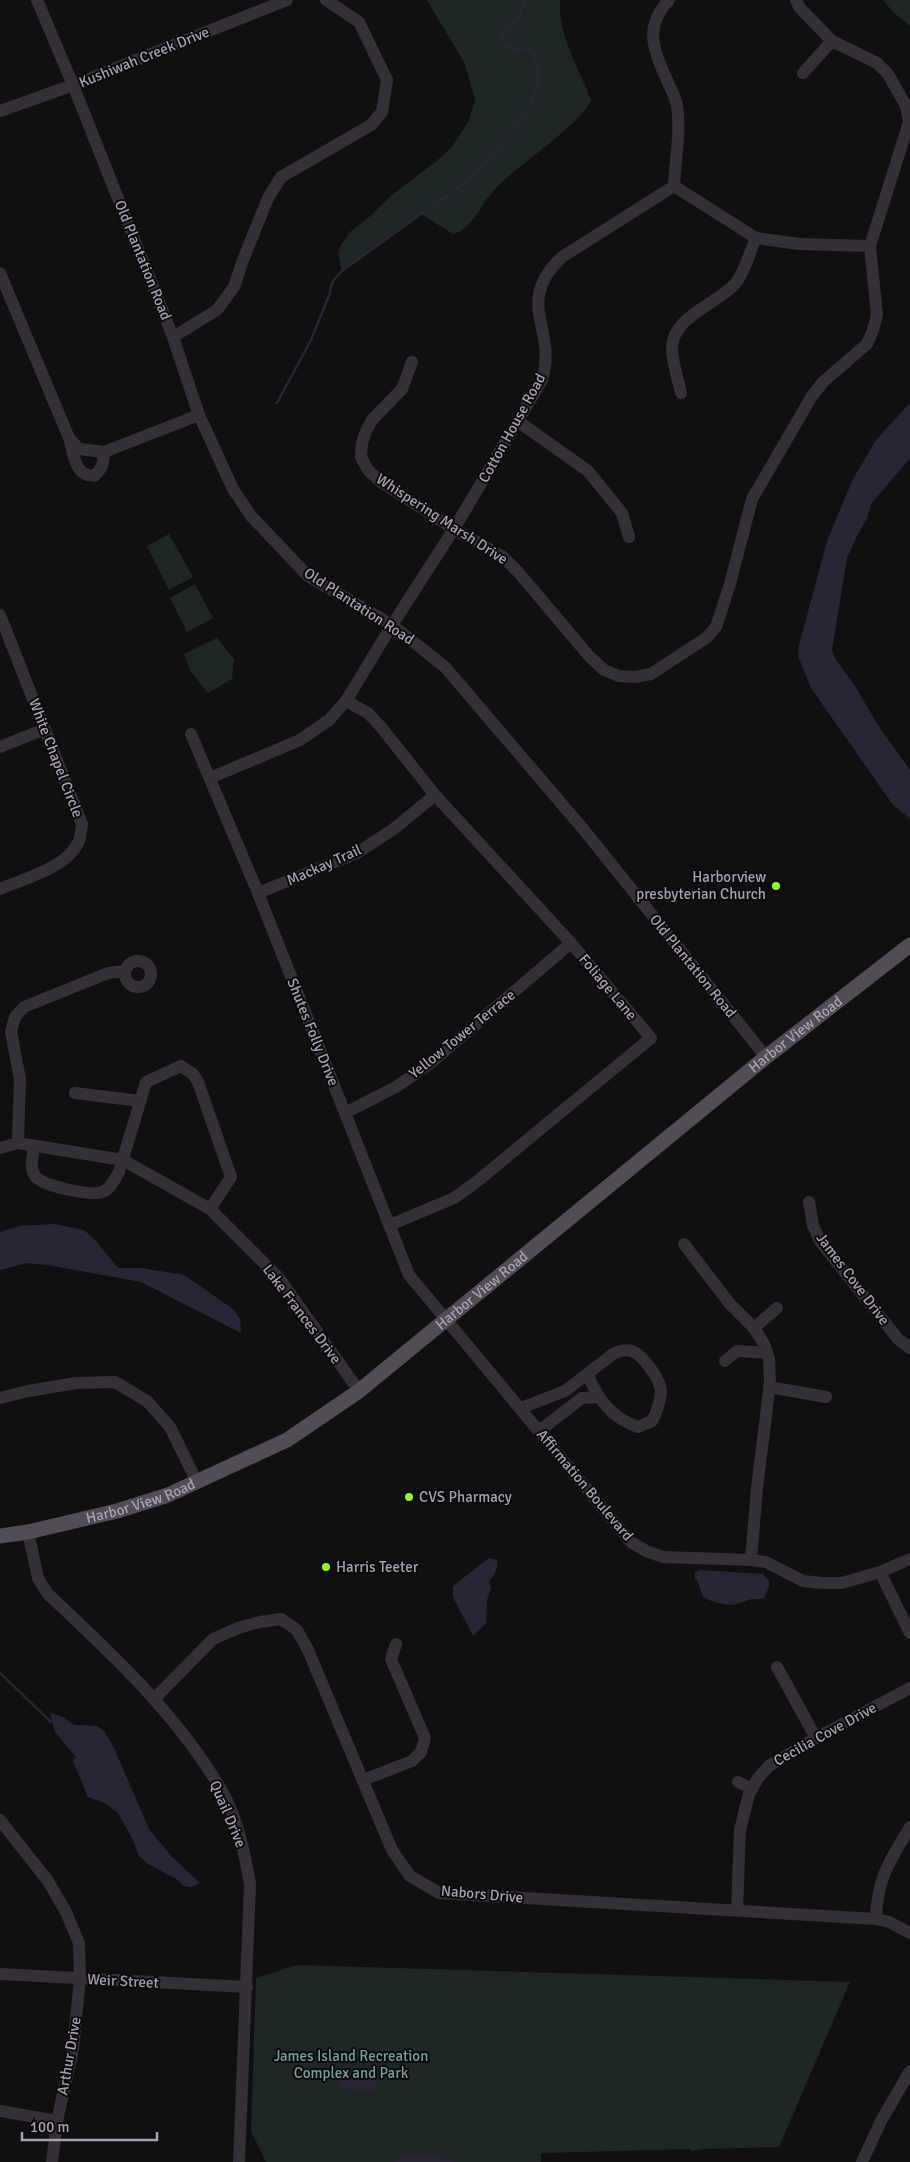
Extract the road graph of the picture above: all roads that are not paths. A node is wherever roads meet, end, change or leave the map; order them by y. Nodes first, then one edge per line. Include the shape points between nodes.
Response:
1 (37, 0) edge
2 (287, 0) edge
3 (326, 0) edge
4 (669, 0) edge
5 (796, 0) edge
6 (832, 41) junction
7 (803, 73) dead end
8 (73, 85) junction
9 (0, 111) edge
10 (674, 186) junction
11 (756, 238) junction
12 (870, 246) junction
13 (0, 272) edge
14 (173, 337) junction
15 (412, 362) dead end
16 (681, 393) dead end
17 (199, 415) junction
18 (518, 422) junction
19 (69, 438) junction
20 (104, 452) junction
21 (454, 528) junction
22 (629, 537) dead end
23 (0, 615) edge
24 (392, 625) junction
25 (346, 701) junction
26 (45, 729) junction
27 (191, 734) dead end
28 (0, 746) edge
29 (210, 778) junction
30 (435, 795) junction
31 (0, 888) edge
32 (258, 893) junction
33 (570, 943) junction
34 (910, 945) edge
35 (125, 971) dead end
36 (766, 1057) junction
37 (75, 1093) dead end
38 (140, 1101) junction
39 (345, 1113) junction
40 (18, 1143) junction
41 (34, 1146) junction
42 (0, 1148) edge
43 (123, 1160) junction
44 (809, 1202) dead end
45 (210, 1209) junction
46 (390, 1225) junction
47 (684, 1244) dead end
48 (777, 1308) dead end
49 (448, 1320) junction
50 (754, 1328) junction
51 (910, 1348) edge
52 (767, 1353) junction
53 (724, 1361) dead end
54 (588, 1375) junction
55 (769, 1387) junction
56 (359, 1391) junction
57 (599, 1397) junction
58 (826, 1397) dead end
59 (0, 1398) edge
60 (521, 1408) junction
61 (539, 1431) junction
62 (197, 1482) junction
63 (28, 1532) junction
64 (0, 1536) edge
65 (910, 1559) edge
66 (751, 1560) junction
67 (880, 1572) junction
68 (910, 1633) edge
69 (396, 1644) dead end
70 (777, 1667) dead end
71 (910, 1688) edge
72 (155, 1698) junction
73 (816, 1738) junction
74 (362, 1780) junction
75 (738, 1782) dead end
76 (752, 1789) junction
77 (0, 1820) edge
78 (910, 1827) edge
79 (737, 1910) junction
80 (876, 1919) junction
81 (910, 1933) edge
82 (0, 1974) edge
83 (80, 1979) junction
84 (247, 1987) junction
85 (910, 2071) edge
86 (0, 2111) edge
87 (57, 2121) junction
88 (52, 2162) edge
89 (239, 2162) edge
90 (862, 2162) edge

1 - 8 street, Old Plantation Road
2 - 8 street, Kushiwah Creek Drive
3 - 14 street via 358,22 388,80 382,112 371,125 281,176 268,198 234,287 217,310
4 - 10 street via 655,20 653,36 654,49 677,103 680,127 674,160
5 - 6 street, Whispering Marsh Drive
6 - 7 street
6 - 12 street, Whispering Marsh Drive via 877,62 888,74 906,106 909,122
8 - 9 street, Kushiwah Creek Drive
8 - 14 street, Old Plantation Road
10 - 11 street
10 - 18 street, Cotton House Road via 562,258 542,280 537,305 547,353 546,367
11 - 12 street via 799,244
11 - 16 street via 736,283 686,320 674,337 672,351
12 - 21 street, Whispering Marsh Drive via 877,315 873,330 867,344 823,382 812,396 752,499 719,618 706,638 650,674 619,676 604,670 503,556
13 - 19 street
14 - 17 street, Old Plantation Road
15 - 21 street, Whispering Marsh Drive via 402,389 372,420 366,431 362,458 368,470 381,482
17 - 20 street
17 - 24 street, Old Plantation Road via 233,489 251,516 308,576
18 - 21 street, Cotton House Road
18 - 22 street via 588,471 622,512
19 - 20 street via 78,449
19 - 20 street via 77,466 88,476 99,471 104,463
21 - 24 street, Cotton House Road
23 - 26 street, White Chapel Circle
24 - 25 street, Cotton House Road
24 - 36 street, Old Plantation Road via 445,667 584,830
25 - 29 street, Cotton House Road via 329,720 300,740
25 - 30 street, Foliage Lane via 368,713
26 - 28 street
26 - 31 street, White Chapel Circle via 82,824 79,842 68,857 48,869
27 - 29 street, Shutes Folly Drive
29 - 32 street, Shutes Folly Drive
30 - 32 street, Mackay Trail via 357,854
30 - 33 street, Foliage Lane
32 - 39 street, Shutes Folly Drive
33 - 39 street, Yellow Tower Terrace via 433,1061 396,1087
33 - 46 street, Foliage Lane via 651,1038 475,1183 454,1198
34 - 36 main road, Harbor View Road
35 - 40 street via 108,973 24,1007 15,1017 11,1032 20,1079
36 - 49 main road, Harbor View Road
37 - 38 street
38 - 43 street
38 - 45 street via 146,1082 182,1066 193,1074 232,1177
39 - 46 street, Shutes Folly Drive
40 - 41 street, Lake Frances Drive
40 - 42 street, Lake Frances Drive
41 - 43 street, Lake Frances Drive
41 - 43 street via 31,1166 36,1177 48,1184 87,1193 102,1192 113,1183
43 - 45 street, Lake Frances Drive
44 - 51 street, James Cove Drive via 820,1241 898,1339
45 - 56 street, Lake Frances Drive via 279,1278
46 - 49 street, Shutes Folly Drive via 409,1275
47 - 50 street via 730,1304
48 - 50 street
49 - 56 main road, Harbor View Road
49 - 60 street, Affirmation Boulevard
50 - 52 street
52 - 53 street via 737,1351
52 - 55 street
54 - 57 street
54 - 57 street via 613,1354 622,1350 632,1351 650,1368 661,1389 658,1410 652,1422 638,1427 614,1416
54 - 60 street via 565,1391
55 - 58 street
55 - 66 street
56 - 62 main road, Harbor View Road via 287,1440
57 - 61 street via 582,1398
59 - 62 street via 76,1383 115,1382 147,1401 170,1427
60 - 61 street, Affirmation Boulevard
61 - 66 street, Affirmation Boulevard via 631,1542 663,1557
62 - 63 main road, Harbor View Road via 146,1503
63 - 64 main road, Harbor View Road
63 - 72 street, Quail Drive via 38,1578 47,1593
65 - 67 street, Affirmation Boulevard
66 - 67 street, Affirmation Boulevard via 766,1562 803,1581 821,1583 842,1583
67 - 68 street
69 - 74 street via 391,1659 425,1738 421,1752 412,1761
70 - 73 street
71 - 73 street, Cecilia Cove Drive
72 - 74 street, Nabors Drive via 213,1639 238,1628 281,1619 297,1630 308,1650
72 - 84 street, Quail Drive via 220,1787 242,1841 250,1884
73 - 76 street, Cecilia Cove Drive via 769,1766
74 - 79 street, Nabors Drive via 392,1850 410,1876 439,1892
75 - 76 street
76 - 79 street, Cecilia Cove Drive via 740,1830
77 - 83 street, Arthur Drive via 48,1881 66,1912 79,1943
78 - 80 street via 880,1880
79 - 80 street, Nabors Drive
80 - 81 street, Nabors Drive
82 - 83 street, Weir Street
83 - 84 street, Weir Street
83 - 87 street, Arthur Drive via 73,2049
84 - 89 street, Quail Drive
85 - 90 street via 880,2121
86 - 87 street
87 - 88 street, Arthur Drive

